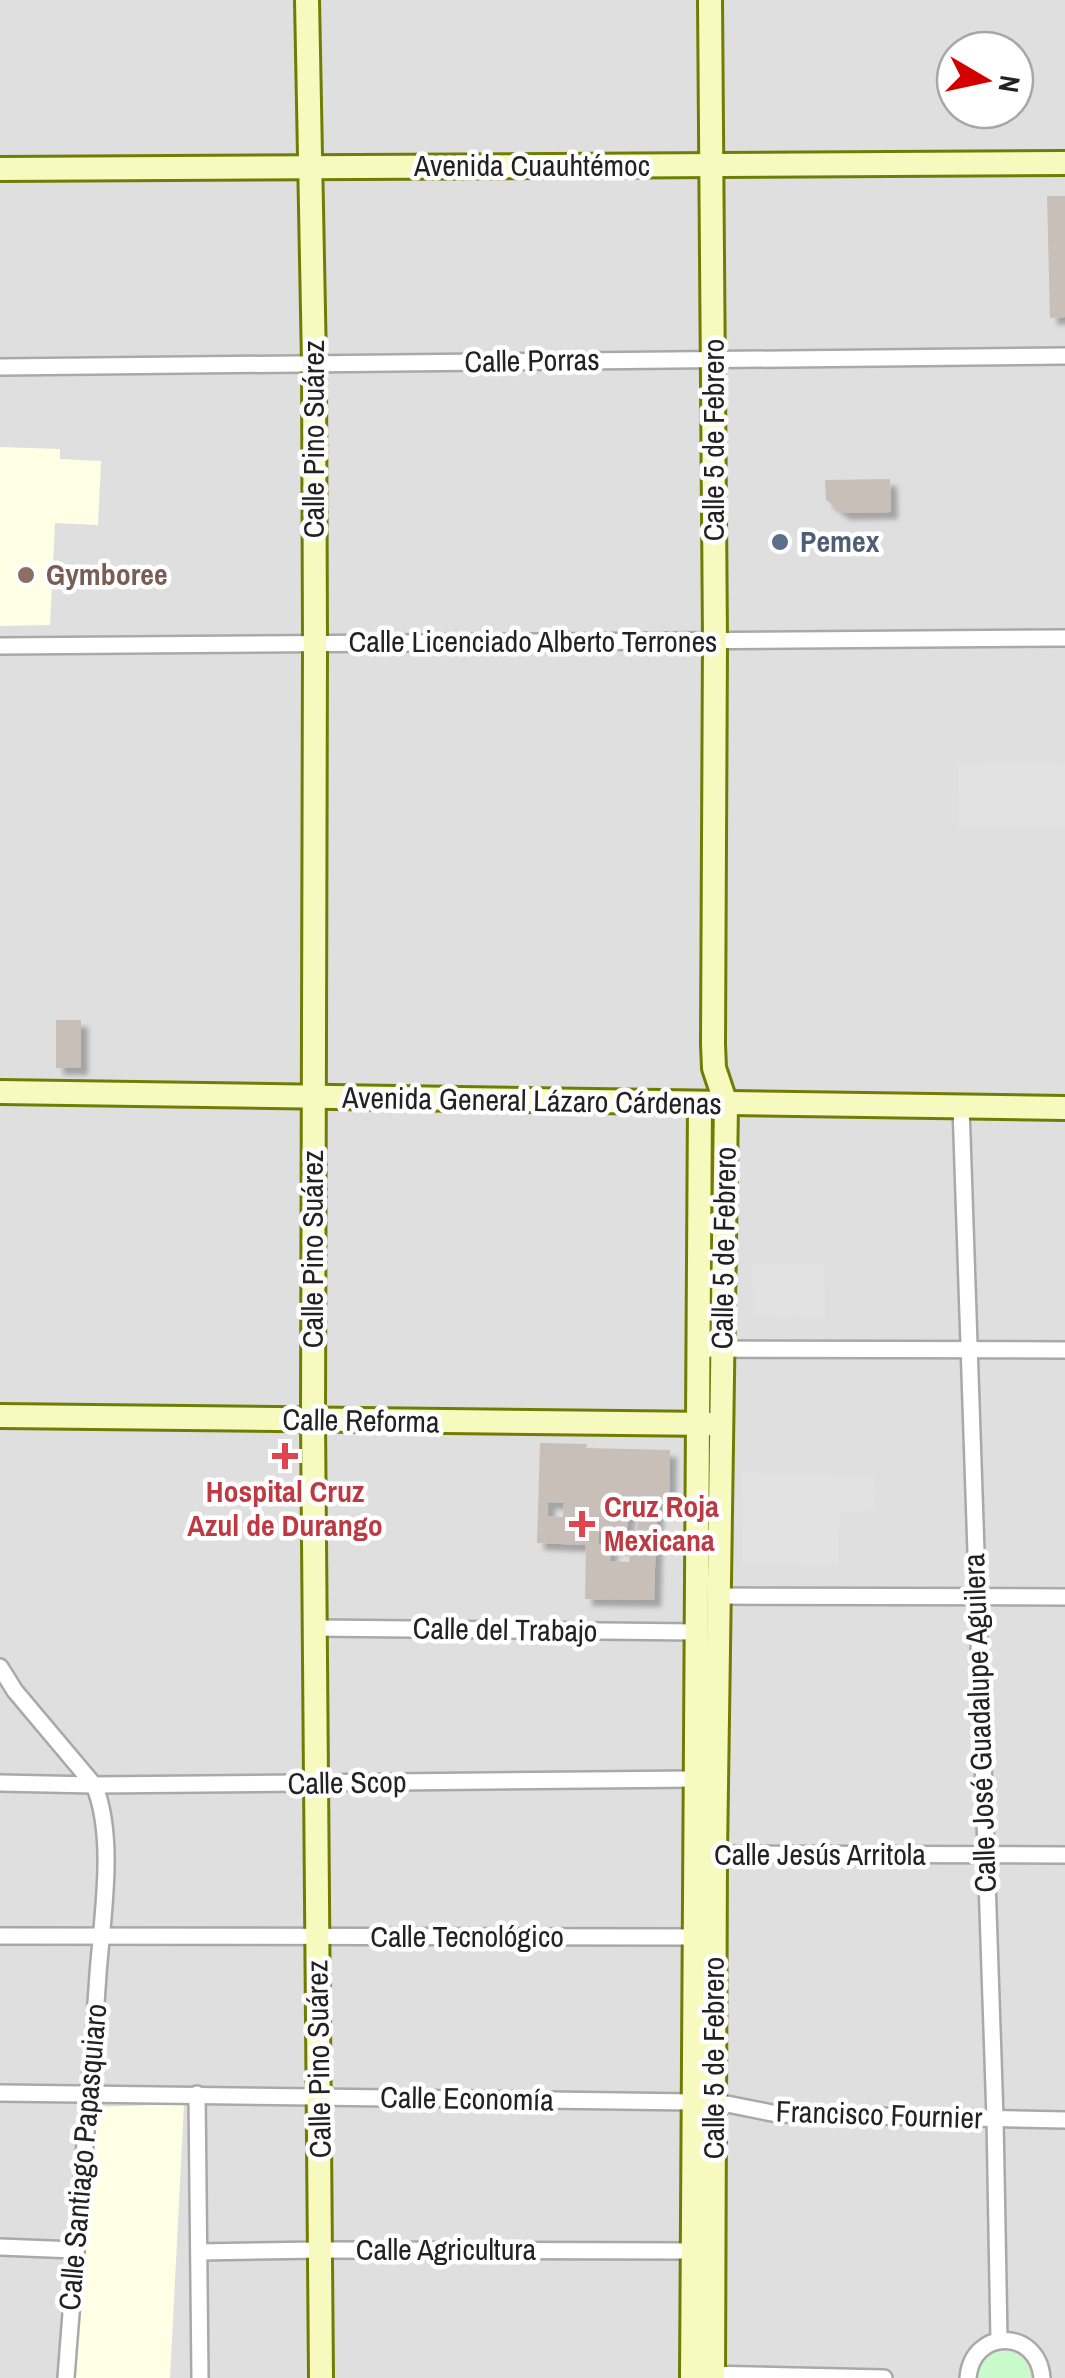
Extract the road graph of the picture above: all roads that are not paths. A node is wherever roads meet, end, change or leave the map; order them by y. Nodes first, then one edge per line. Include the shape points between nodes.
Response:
1 (306, 0) edge
2 (710, 0) edge
3 (1065, 163) edge
4 (712, 165) junction
5 (310, 167) junction
6 (0, 169) edge
7 (1065, 356) edge
8 (714, 359) junction
9 (314, 364) junction
10 (0, 368) edge
11 (1065, 638) edge
12 (715, 641) junction
13 (316, 644) junction
14 (0, 646) edge
15 (0, 1092) edge
16 (314, 1097) junction
17 (700, 1104) junction
18 (726, 1104) junction
19 (961, 1106) junction
20 (1065, 1108) edge
21 (698, 1349) junction
22 (723, 1349) junction
23 (968, 1350) junction
24 (1065, 1350) edge
25 (0, 1416) edge
26 (313, 1420) junction
27 (709, 1424) junction
28 (718, 1596) junction
29 (1065, 1597) edge
30 (976, 1598) junction
31 (314, 1628) junction
32 (696, 1632) junction
33 (0, 1667) edge
34 (694, 1780) junction
35 (0, 1783) edge
36 (315, 1783) junction
37 (94, 1785) junction
38 (705, 1854) junction
39 (984, 1855) junction
40 (1065, 1855) edge
41 (0, 1936) edge
42 (101, 1936) junction
43 (318, 1937) junction
44 (694, 1937) junction
45 (0, 2093) edge
46 (90, 2094) junction
47 (198, 2094) junction
48 (319, 2096) junction
49 (703, 2102) junction
50 (994, 2118) junction
51 (1065, 2120) edge
52 (0, 2247) edge
53 (75, 2250) junction
54 (320, 2250) junction
55 (693, 2251) junction
56 (199, 2252) junction
57 (999, 2340) junction
58 (702, 2376) edge
59 (66, 2378) edge
60 (200, 2378) edge
61 (321, 2378) edge
62 (884, 2378) edge
63 (968, 2378) edge
64 (1042, 2378) edge

1 - 5 street, Calle Pino Suárez
2 - 4 street, Calle 5 de Febrero
3 - 4 street, Avenida Cuauhtémoc
4 - 5 street, Avenida Cuauhtémoc
4 - 8 street, Calle 5 de Febrero
5 - 6 street, Avenida Cuauhtémoc
5 - 9 street, Calle Pino Suárez
7 - 8 street, Calle Porras
8 - 9 street, Calle Porras
8 - 12 street, Calle 5 de Febrero
9 - 10 street, Calle Porras
9 - 13 street, Calle Pino Suárez
11 - 12 street, Calle Licenciado Alberto Terrones
12 - 13 street, Calle Licenciado Alberto Terrones
12 - 18 street, Calle 5 de Febrero via 713,1044
13 - 14 street, Calle Licenciado Alberto Terrones
13 - 16 street, Calle Pino Suárez
15 - 16 street, Avenida General Lázaro Cárdenas
16 - 17 street, Avenida General Lázaro Cárdenas
16 - 26 street, Calle Pino Suárez
17 - 18 street, Avenida General Lázaro Cárdenas
17 - 21 street, Calle 5 de Febrero
18 - 19 street, Avenida General Lázaro Cárdenas
18 - 22 street, Calle 5 de Febrero
19 - 20 street, Avenida General Lázaro Cárdenas
19 - 23 street, Calle José Guadalupe Aguilera
21 - 22 street
21 - 27 street, Calle 5 de Febrero
22 - 23 street
22 - 27 street, Calle 5 de Febrero
23 - 24 street
23 - 30 street, Calle José Guadalupe Aguilera
25 - 26 street, Calle Reforma
26 - 27 street, Calle Reforma
26 - 31 street, Calle Pino Suárez
27 - 28 street, Calle 5 de Febrero
27 - 32 street, Calle 5 de Febrero
28 - 30 street
28 - 38 street, Calle 5 de Febrero
29 - 30 street
30 - 39 street, Calle José Guadalupe Aguilera
31 - 32 street, Calle del Trabajo
31 - 36 street, Calle Pino Suárez
32 - 34 street, Calle 5 de Febrero
33 - 37 street
34 - 36 street, Calle Scop
34 - 38 street, Calle 5 de Febrero
35 - 37 street, Calle Scop
36 - 37 street, Calle Scop
36 - 43 street, Calle Pino Suárez
37 - 42 street, Calle Santiago Papasquiaro via 105,1840
38 - 39 street, Calle Jesús Arritola
38 - 44 street, Calle 5 de Febrero
38 - 49 street, Calle 5 de Febrero
39 - 40 street, Calle Jesús Arritola
39 - 50 street, Calle José Guadalupe Aguilera
41 - 42 street, Calle Tecnológico
42 - 43 street, Calle Tecnológico
42 - 46 street, Calle Santiago Papasquiaro
43 - 44 street, Calle Tecnológico
43 - 48 street, Calle Pino Suárez
44 - 49 street, Calle 5 de Febrero
45 - 46 street, Calle Economía
46 - 47 street, Calle Economía
46 - 53 street, Calle Santiago Papasquiaro
47 - 48 street, Calle Economía
47 - 56 street
48 - 49 street, Calle Economía
48 - 54 street, Calle Pino Suárez
49 - 50 street, Francisco Fournier via 778,2114
49 - 55 street, Calle 5 de Febrero
49 - 58 street, Calle 5 de Febrero
50 - 51 street, Francisco Fournier
50 - 57 street, Calle José Guadalupe Aguilera
52 - 53 street
53 - 59 street, Calle Santiago Papasquiaro
54 - 55 street, Calle Agricultura
54 - 56 street, Calle Agricultura
54 - 61 street, Calle Pino Suárez
55 - 58 street, Calle 5 de Febrero
56 - 60 street
57 - 63 street via 976,2354
57 - 64 street via 1030,2350
58 - 62 street

